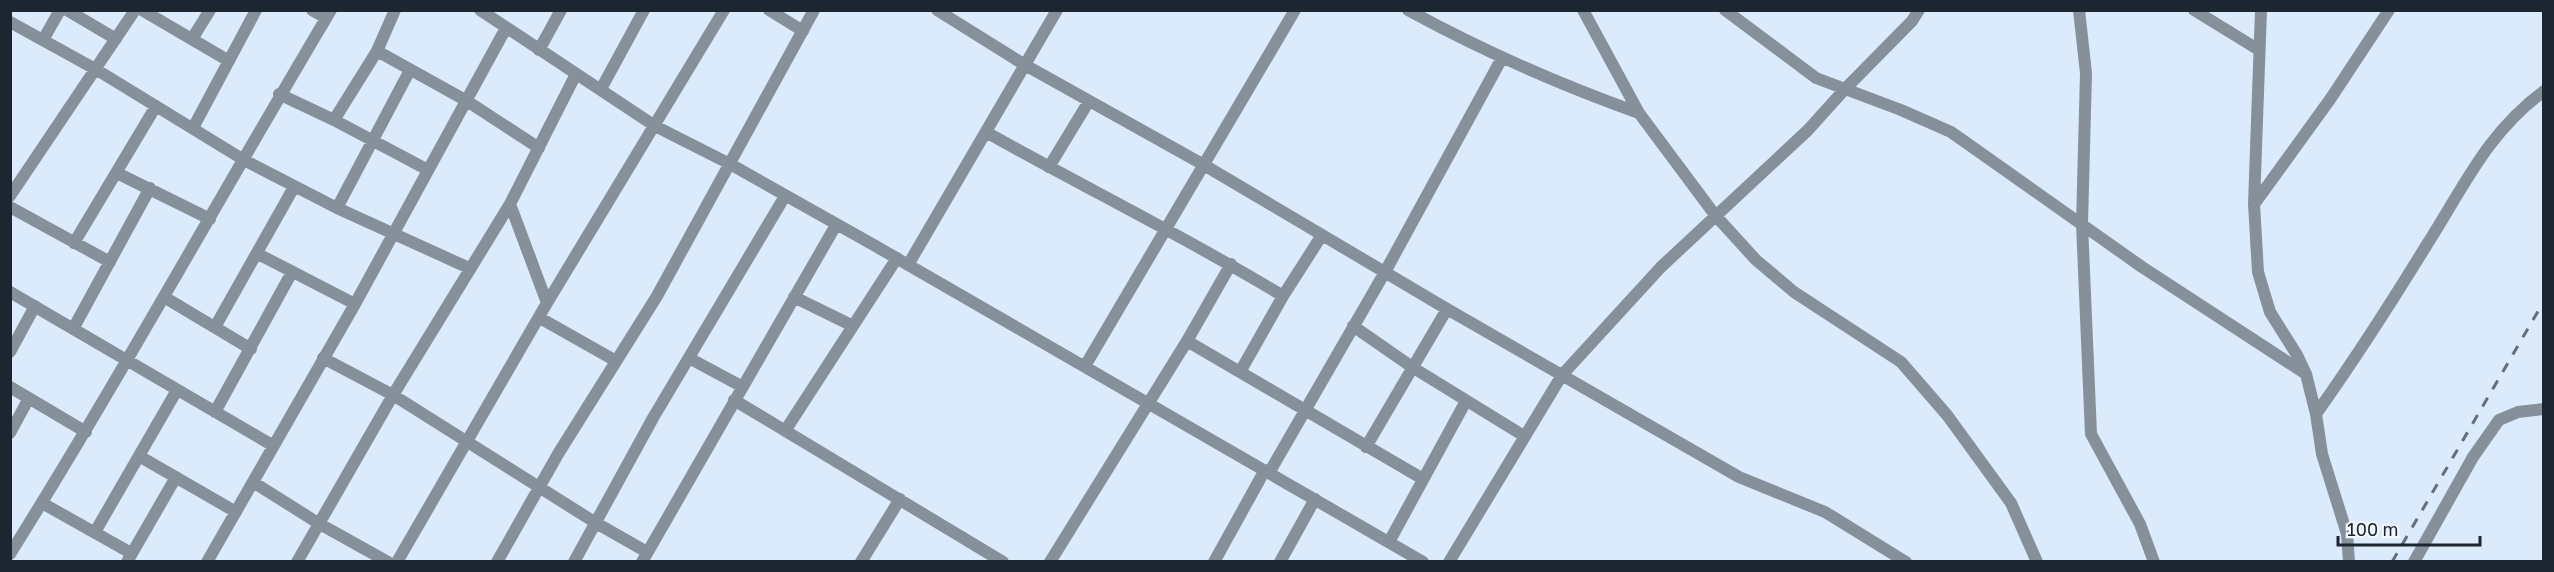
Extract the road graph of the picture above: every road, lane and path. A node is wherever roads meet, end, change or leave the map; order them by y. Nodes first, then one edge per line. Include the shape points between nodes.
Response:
1 (60, 10) edge
2 (67, 10) edge
3 (135, 10) edge
4 (142, 10) edge
5 (210, 10) edge
6 (256, 10) edge
7 (312, 10) edge
8 (395, 10) edge
9 (480, 10) edge
10 (561, 10) edge
11 (644, 10) edge
12 (724, 10) edge
13 (769, 10) edge
14 (814, 10) edge
15 (937, 10) edge
16 (1057, 10) edge
17 (1295, 10) edge
18 (1408, 10) edge
19 (1583, 10) edge
20 (1725, 10) edge
21 (1919, 10) edge
22 (2079, 10) edge
23 (2194, 10) edge
24 (2261, 10) edge
25 (2389, 10) edge
26 (328, 14) edge
27 (10, 22) edge
28 (506, 28) junction
29 (803, 31) junction
30 (116, 39) junction
31 (192, 39) junction
32 (43, 40) junction
33 (539, 50) junction
34 (2259, 50) junction
35 (377, 51) junction
36 (1502, 58) junction
37 (229, 61) junction
38 (1025, 65) junction
39 (97, 70) junction
40 (410, 70) junction
41 (576, 74) junction
42 (601, 89) junction
43 (1845, 89) junction
44 (2544, 91) edge
45 (279, 94) junction
46 (467, 101) junction
47 (1089, 101) junction
48 (156, 106) junction
49 (1639, 113) junction
50 (334, 120) junction
51 (656, 126) junction
52 (193, 128) junction
53 (986, 132) junction
54 (372, 140) junction
55 (539, 148) junction
56 (244, 160) junction
57 (730, 164) junction
58 (1204, 165) junction
59 (1049, 167) junction
60 (428, 170) junction
61 (117, 173) junction
62 (294, 187) junction
63 (150, 188) junction
64 (10, 196) edge
65 (785, 196) junction
66 (510, 204) junction
67 (2254, 204) junction
68 (10, 207) edge
69 (338, 208) junction
70 (1715, 215) junction
71 (210, 219) junction
72 (2082, 224) junction
73 (836, 225) junction
74 (1168, 228) junction
75 (393, 233) junction
76 (1322, 235) junction
77 (74, 243) junction
78 (258, 254) junction
79 (110, 262) junction
80 (903, 262) junction
81 (1231, 264) junction
82 (469, 268) junction
83 (292, 272) junction
84 (1385, 272) junction
85 (10, 292) edge
86 (1283, 296) junction
87 (164, 297) junction
88 (794, 297) junction
89 (547, 303) junction
90 (355, 304) junction
91 (35, 306) junction
92 (1447, 309) junction
93 (540, 318) junction
94 (853, 326) junction
95 (1353, 326) junction
96 (214, 327) junction
97 (73, 329) junction
98 (1187, 341) junction
99 (251, 349) junction
100 (10, 352) edge
101 (323, 358) junction
102 (688, 358) junction
103 (126, 361) junction
104 (616, 361) junction
105 (1085, 366) junction
106 (1412, 368) junction
107 (1240, 372) junction
108 (2306, 374) junction
109 (1562, 375) junction
110 (741, 386) junction
111 (10, 387) edge
112 (177, 390) junction
113 (393, 395) junction
114 (29, 398) junction
115 (734, 400) junction
116 (1466, 401) junction
117 (1147, 403) junction
118 (2544, 409) edge
119 (1304, 411) junction
120 (215, 412) junction
121 (2316, 414) junction
122 (785, 431) junction
123 (86, 432) junction
124 (10, 433) edge
125 (1524, 436) junction
126 (468, 441) junction
127 (272, 445) junction
128 (1366, 447) junction
129 (140, 456) junction
130 (1267, 471) junction
131 (176, 477) junction
132 (1423, 479) junction
133 (254, 482) junction
134 (539, 488) junction
135 (900, 499) junction
136 (1315, 499) junction
137 (42, 503) junction
138 (236, 512) junction
139 (318, 523) junction
140 (596, 523) junction
141 (95, 532) junction
142 (1389, 542) junction
143 (10, 554) edge
144 (129, 557) edge
145 (645, 557) edge
146 (207, 561) edge
147 (297, 561) edge
148 (388, 561) edge
149 (397, 561) edge
150 (497, 561) edge
151 (574, 561) edge
152 (861, 561) edge
153 (1003, 561) edge
154 (1050, 561) edge
155 (1214, 561) edge
156 (1280, 561) edge
157 (1423, 561) edge
158 (1449, 561) edge
159 (1906, 561) edge
160 (2037, 561) edge
161 (2154, 561) edge
162 (2349, 561) edge
163 (2414, 561) edge

1 - 32 street
2 - 30 street
3 - 30 street
4 - 31 street
5 - 31 street
6 - 37 street
7 - 26 street
8 - 35 street
9 - 28 street
10 - 33 street
11 - 42 street
12 - 51 street
13 - 29 street
14 - 29 street
15 - 38 street
16 - 38 street
17 - 58 street
18 - 36 street
19 - 49 street
20 - 43 street via 1816,78
21 - 43 street
22 - 72 street via 2086,74
23 - 34 street
24 - 34 street
25 - 67 street
26 - 45 street
27 - 32 street
28 - 33 street
28 - 46 street
29 - 57 street
30 - 39 street
31 - 37 street
32 - 39 street
33 - 41 street
34 - 67 street
35 - 40 street
35 - 50 street
36 - 49 street via 1558,84
36 - 84 street
37 - 52 street
38 - 47 street
38 - 53 street
39 - 48 street
39 - 64 street
40 - 46 street
40 - 54 street
41 - 42 street
41 - 55 street
42 - 51 street
43 - 70 street via 1808,130
43 - 72 street via 1951,132
44 - 121 street via 2523,106 2489,143
45 - 50 street
45 - 56 street
46 - 55 street
46 - 60 street
47 - 58 street
47 - 59 street
48 - 52 street
48 - 61 street
49 - 70 street
50 - 54 street
51 - 57 street
51 - 89 street
52 - 56 street
53 - 59 street
53 - 80 street
54 - 60 street
54 - 69 street
55 - 66 street
56 - 62 street
56 - 71 street
57 - 65 street
57 - 104 street
58 - 74 street
58 - 76 street
59 - 74 street
60 - 75 street
61 - 63 street
61 - 77 street
62 - 69 street
62 - 78 street
63 - 71 street
63 - 79 street
65 - 73 street
65 - 102 street
66 - 82 street
66 - 89 street
67 - 108 street via 2259,272 2271,312
68 - 77 street
69 - 75 street
70 - 109 street via 1661,267
70 - 160 street via 1756,260 1794,292 1901,362 1947,415 2011,502
71 - 87 street
72 - 108 street
72 - 161 street via 2091,434 2140,524
73 - 80 street
73 - 88 street
74 - 81 street
74 - 105 street
75 - 82 street
75 - 90 street
76 - 84 street
76 - 86 street
77 - 79 street
78 - 83 street
78 - 96 street
79 - 97 street
80 - 94 street
80 - 105 street
81 - 86 street
81 - 98 street
82 - 113 street
83 - 90 street
83 - 99 street
84 - 92 street
84 - 95 street
85 - 91 street
86 - 107 street
87 - 96 street
87 - 103 street
88 - 94 street
88 - 110 street
89 - 93 street
90 - 101 street
91 - 97 street
91 - 100 street
92 - 106 street
92 - 109 street
93 - 104 street
93 - 126 street
94 - 122 street
95 - 106 street
95 - 119 street
96 - 99 street
97 - 103 street
98 - 107 street
98 - 117 street
99 - 120 street
101 - 113 street
101 - 127 street
102 - 110 street
102 - 140 street
103 - 112 street
103 - 123 street
104 - 134 street
105 - 117 street
106 - 116 street
106 - 128 street
107 - 119 street
108 - 121 street
109 - 125 street
109 - 159 street via 1738,477 1825,512
110 - 115 street
111 - 114 street
112 - 120 street
112 - 129 street
113 - 126 street
113 - 139 street
114 - 123 street
114 - 124 street
115 - 122 street
115 - 145 street
116 - 125 street
116 - 132 street
117 - 130 street
117 - 154 street
118 - 163 street via 2518,412 2499,420 2473,457
119 - 128 street
119 - 130 street
120 - 127 street
121 - 162 street via 2322,454 2347,534
122 - 135 street
123 - 137 street
125 - 158 street
126 - 134 street
126 - 149 street
127 - 133 street
128 - 132 street
129 - 131 street
129 - 141 street
130 - 136 street
130 - 155 street
131 - 138 street
131 - 144 street
132 - 142 street
133 - 138 street
133 - 139 street
134 - 140 street
134 - 150 street
135 - 152 street
135 - 153 street
136 - 142 street
136 - 156 street
137 - 141 street
137 - 143 street
138 - 146 street
139 - 147 street
139 - 148 street
140 - 145 street
140 - 151 street
141 - 144 street
142 - 157 street

